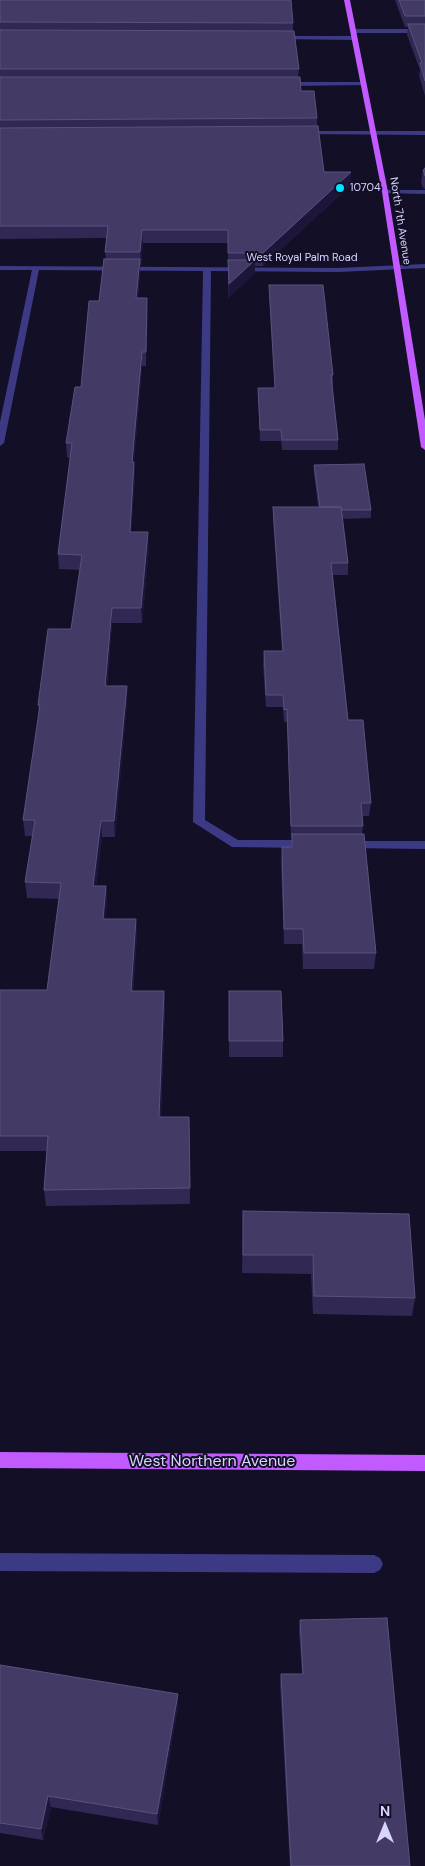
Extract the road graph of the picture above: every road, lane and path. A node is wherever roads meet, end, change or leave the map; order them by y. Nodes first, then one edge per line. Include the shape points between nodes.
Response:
1 (347, 0) edge
2 (425, 31) edge
3 (354, 34) junction
4 (272, 37) edge
5 (278, 84) edge
6 (365, 84) junction
7 (373, 132) junction
8 (425, 132) edge
9 (292, 133) edge
10 (385, 192) junction
11 (425, 192) edge
12 (425, 266) edge
13 (0, 268) edge
14 (36, 268) junction
15 (396, 268) junction
16 (207, 269) junction
17 (0, 443) edge
18 (425, 447) edge
19 (315, 844) edge
20 (335, 844) edge
21 (425, 845) edge
22 (0, 1460) edge
23 (425, 1463) edge
24 (0, 1562) edge
25 (374, 1564) dead end

1 - 3 main road, North 7th Avenue
2 - 3 street
3 - 4 street
3 - 6 main road, North 7th Avenue
5 - 6 street
6 - 7 main road, North 7th Avenue
7 - 8 street
7 - 9 street
7 - 10 main road, North 7th Avenue
10 - 11 street
10 - 15 main road, North 7th Avenue
12 - 15 street, West Royal Palm Road
13 - 14 street, West Royal Palm Road
14 - 16 street, West Royal Palm Road
14 - 17 street
15 - 16 street, West Royal Palm Road
15 - 18 main road, North 7th Avenue
16 - 19 street via 199,822 236,844
20 - 21 street
22 - 23 main road, West Northern Avenue
24 - 25 street

